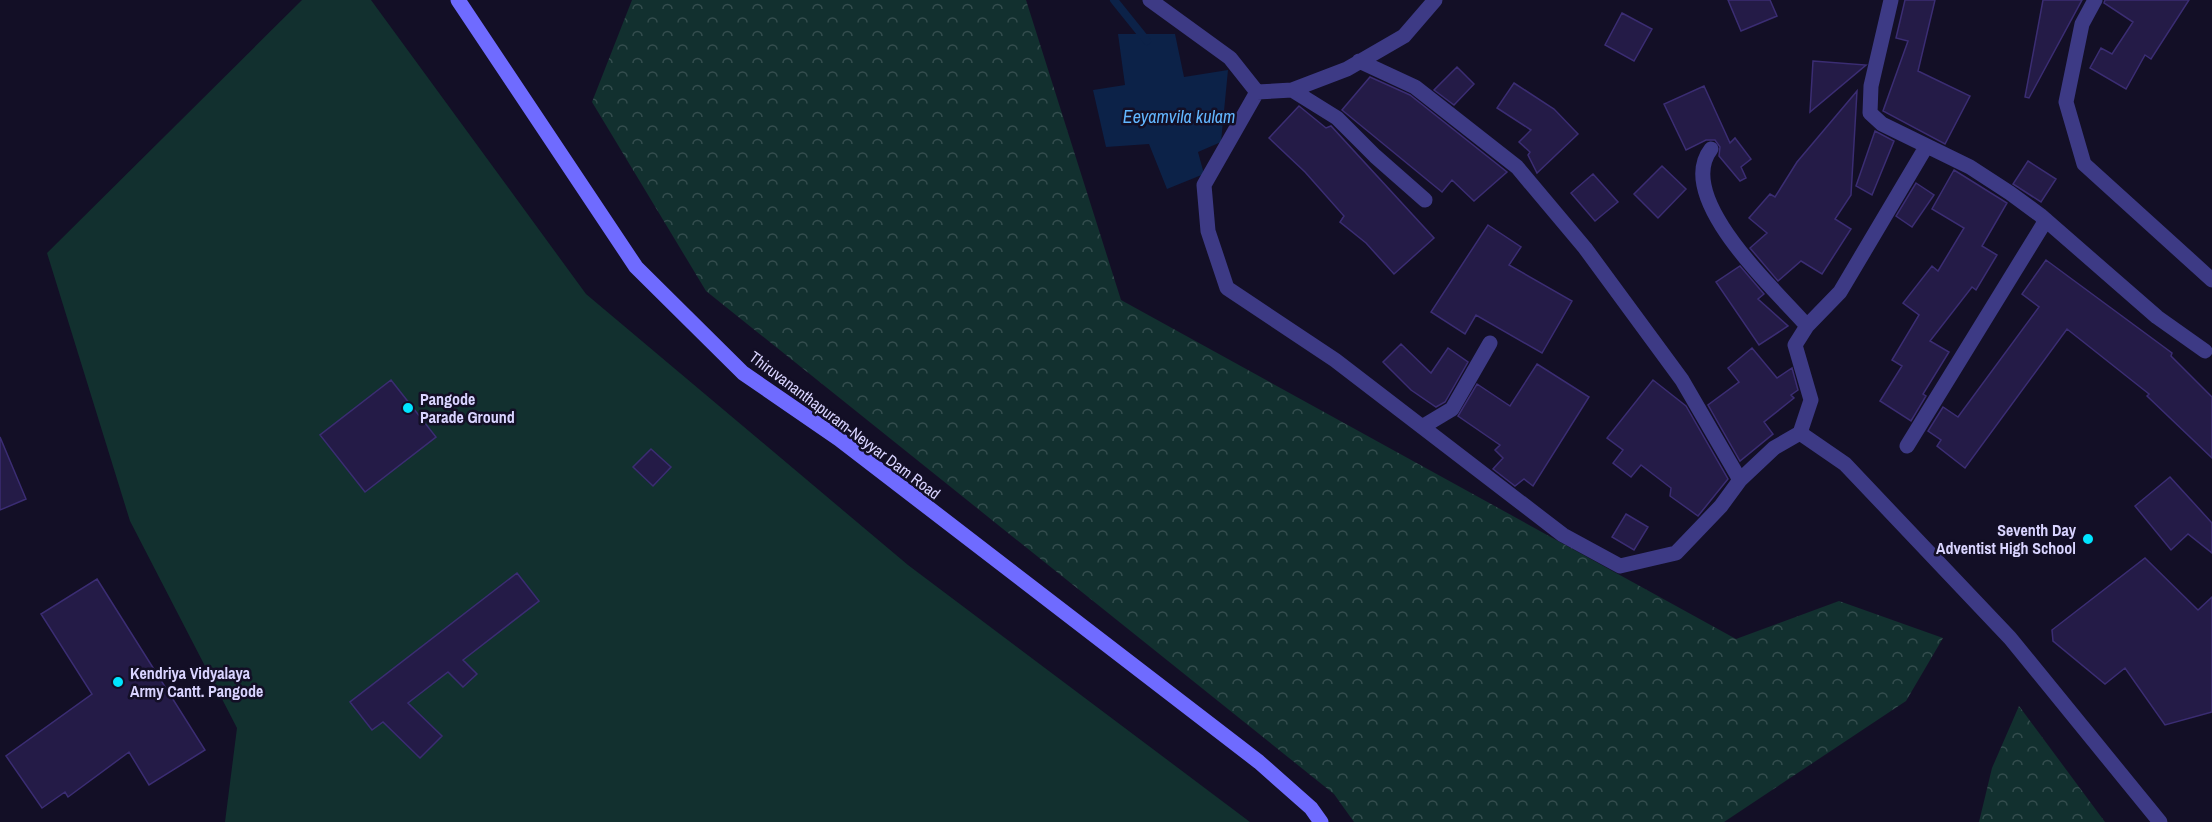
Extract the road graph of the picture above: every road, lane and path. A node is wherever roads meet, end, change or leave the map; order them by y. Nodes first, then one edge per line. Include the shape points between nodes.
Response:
1 (458, 0) edge
2 (1150, 0) edge
3 (1435, 0) edge
4 (1891, 0) edge
5 (2095, 0) edge
6 (1359, 61) junction
7 (1292, 90) junction
8 (1257, 92) junction
9 (1926, 147) junction
10 (1711, 150) dead end
11 (1425, 200) dead end
12 (2046, 220) junction
13 (2212, 280) edge
14 (1808, 326) junction
15 (1490, 344) dead end
16 (2210, 350) edge
17 (1422, 427) junction
18 (1800, 433) junction
19 (1907, 446) dead end
20 (1740, 480) junction
21 (1321, 822) edge
22 (2160, 822) edge

1 - 21 main road, Thiruvananthapuram-Neyyar Dam Road via 636,267 743,373 838,439 1259,762 1311,808
2 - 8 street via 1230,58
3 - 6 street via 1404,36
4 - 9 street via 1871,86 1870,113 1882,124
5 - 13 street via 2082,24 2066,102 2084,165
6 - 7 street
6 - 20 street via 1415,87 1517,167 1585,248 1682,380
7 - 8 street
7 - 11 street via 1337,118
8 - 17 street via 1204,185 1208,231 1227,288 1335,360
9 - 12 street via 1970,167
9 - 14 street via 1840,292
10 - 14 street via 1701,170 1706,199 1749,264
12 - 16 street via 2157,317
12 - 19 street
14 - 18 street via 1795,345 1811,400
15 - 17 street via 1452,409
17 - 20 street via 1563,535 1620,566 1676,553
18 - 20 street via 1774,448
18 - 22 street via 1845,464 2010,638

